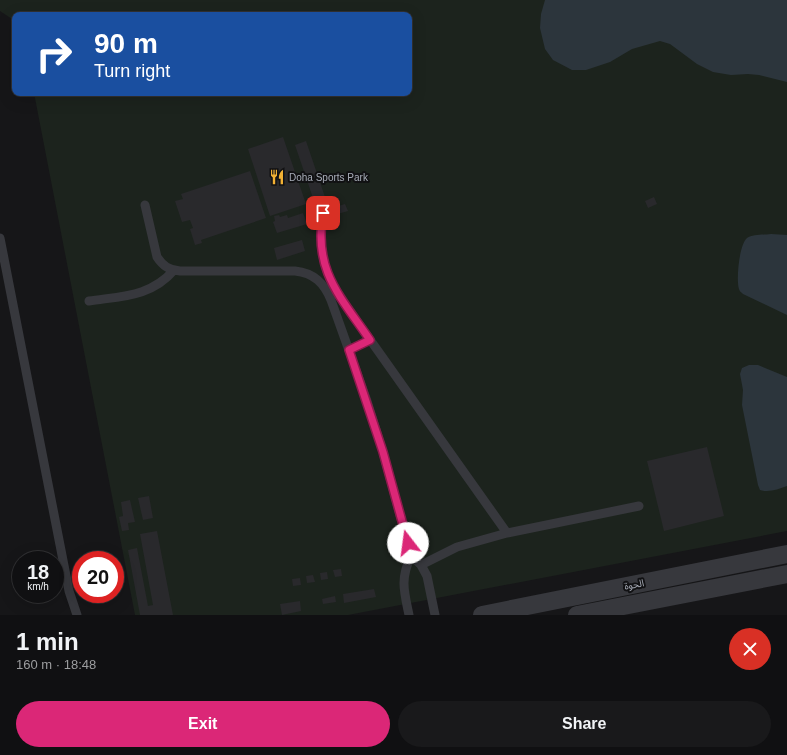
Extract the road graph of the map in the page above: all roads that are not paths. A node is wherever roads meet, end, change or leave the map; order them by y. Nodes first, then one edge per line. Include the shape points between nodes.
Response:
1 (145, 204) dead end
2 (323, 213) dead end
3 (0, 238) edge
4 (174, 270) junction
5 (89, 301) dead end
6 (370, 340) junction
7 (349, 350) junction
8 (639, 506) dead end
9 (507, 533) junction
10 (787, 554) edge
11 (412, 556) junction
12 (421, 565) junction
13 (787, 574) edge
14 (72, 603) junction
15 (72, 615) edge
16 (77, 615) edge
17 (409, 615) edge
18 (435, 615) edge
19 (482, 615) edge
20 (577, 615) edge

1 - 4 lane via 157,257 164,266
2 - 6 lane via 320,240 325,267 337,293
3 - 14 lane
4 - 5 lane via 161,283 144,292
4 - 7 lane via 304,272 319,280 328,293
6 - 7 lane
6 - 9 lane
7 - 11 lane via 383,452
8 - 9 lane
9 - 12 lane via 457,547
10 - 19 street, الحوة
11 - 12 lane
11 - 17 lane via 404,578
12 - 18 lane via 429,585
13 - 20 street, الحوة
14 - 15 lane
14 - 16 lane

